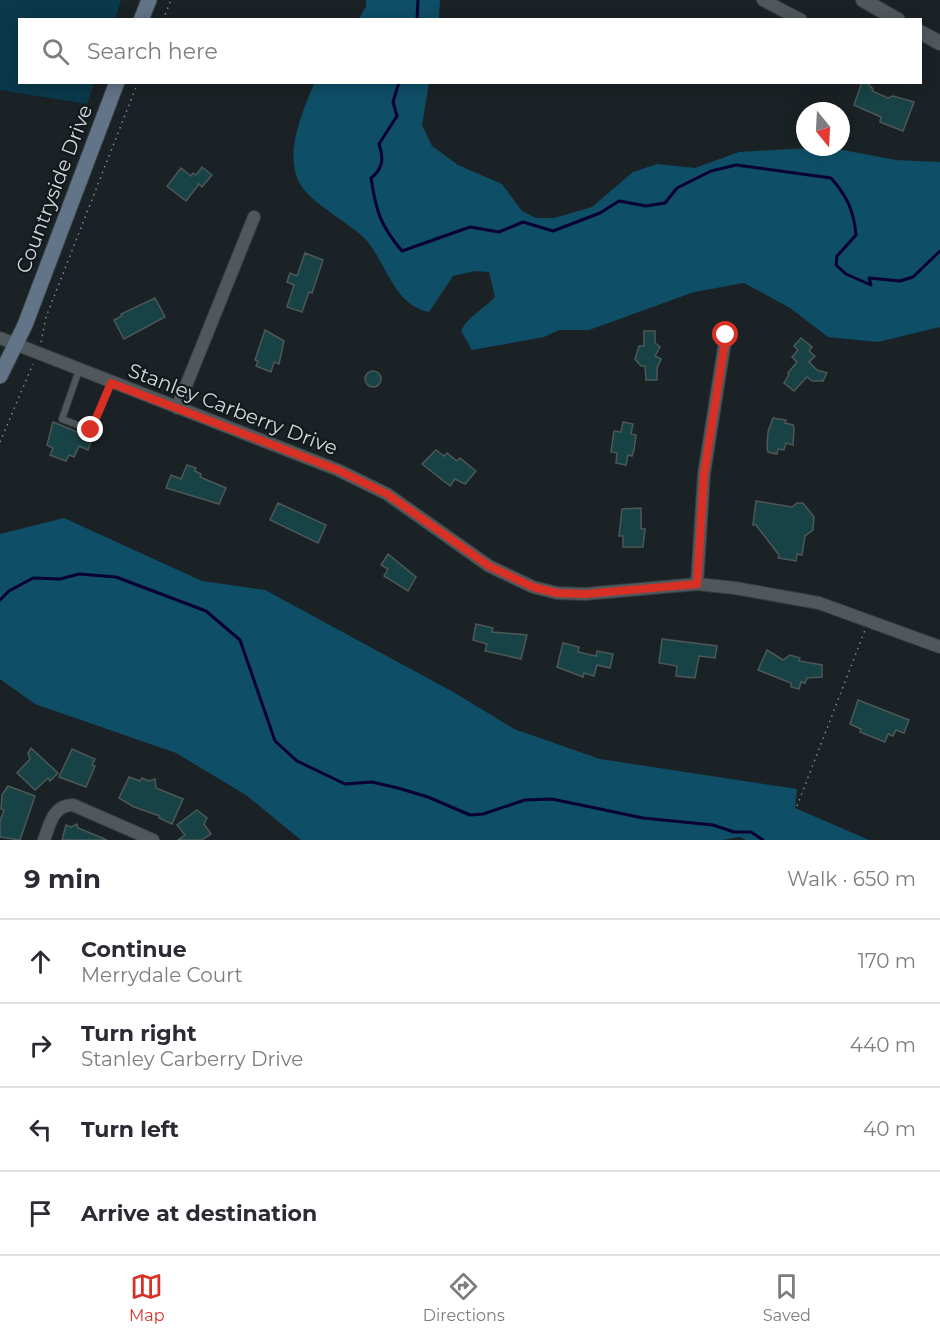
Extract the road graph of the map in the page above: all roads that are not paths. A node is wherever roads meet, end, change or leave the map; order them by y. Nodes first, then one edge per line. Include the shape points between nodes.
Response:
1 (149, 0) edge
2 (763, 0) edge
3 (863, 0) edge
4 (142, 18) edge
5 (797, 18) edge
6 (894, 18) edge
7 (922, 33) edge
8 (940, 43) edge
9 (116, 84) edge
10 (254, 217) dead end
11 (726, 335) dead end
12 (0, 338) edge
13 (15, 344) junction
14 (79, 370) junction
15 (0, 376) edge
16 (111, 383) junction
17 (177, 408) junction
18 (697, 584) junction
19 (940, 647) edge
20 (44, 840) edge
21 (153, 840) edge

1 - 4 main road
2 - 5 street
3 - 6 street
7 - 8 street
9 - 13 main road, Countryside Drive
10 - 17 street
11 - 18 street via 704,474
12 - 13 street, Stanley Carberry Drive
13 - 14 street, Stanley Carberry Drive
13 - 15 main road, Countryside Drive
14 - 16 street, Stanley Carberry Drive
14 - 16 lane via 62,419 91,430
16 - 17 street, Stanley Carberry Drive
17 - 18 street, Stanley Carberry Drive via 338,470 387,494 489,566 533,587 585,594
18 - 19 street, Stanley Carberry Drive via 819,603
20 - 21 street via 55,812 65,805 81,808

